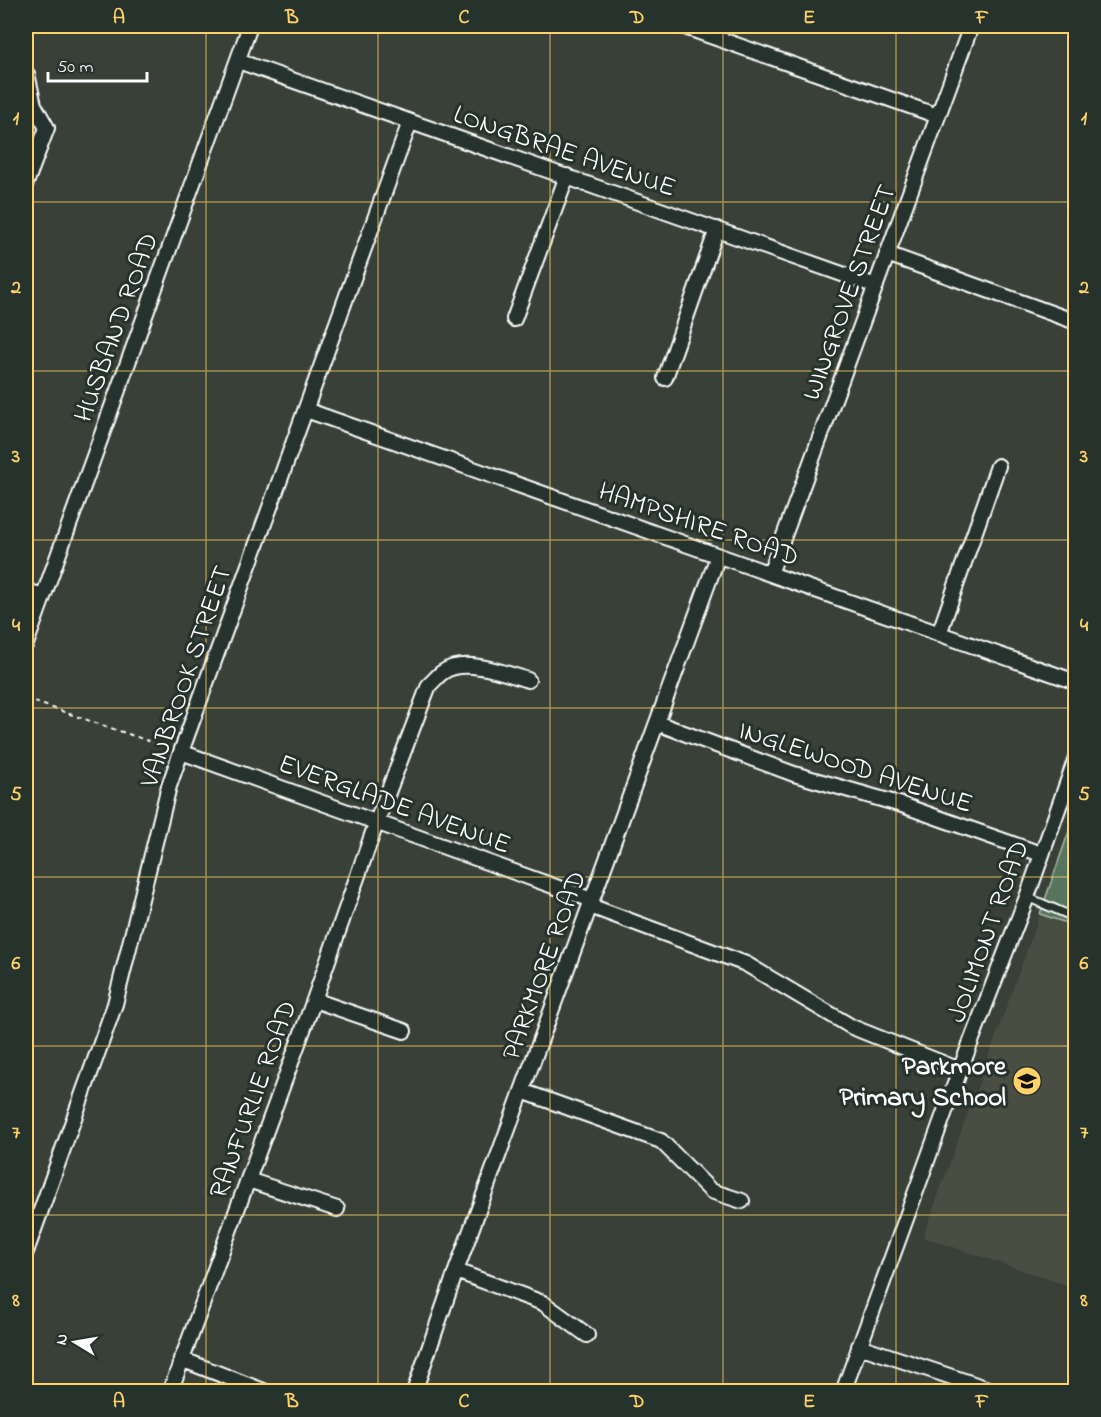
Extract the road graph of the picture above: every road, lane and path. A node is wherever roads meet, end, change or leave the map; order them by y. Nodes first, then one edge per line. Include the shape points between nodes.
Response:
1 (250, 26) edge
2 (682, 26) edge
3 (971, 26) edge
4 (238, 61) junction
5 (27, 74) edge
6 (938, 116) junction
7 (410, 122) junction
8 (567, 176) junction
9 (26, 183) edge
10 (717, 229) junction
11 (887, 254) junction
12 (876, 286) junction
13 (514, 319) dead end
14 (1076, 321) edge
15 (665, 378) dead end
16 (306, 410) junction
17 (998, 466) dead end
18 (718, 556) junction
19 (770, 574) junction
20 (26, 590) edge
21 (43, 597) junction
22 (939, 634) junction
23 (26, 644) edge
24 (528, 680) dead end
25 (1076, 682) edge
26 (26, 699) edge
27 (657, 723) junction
28 (181, 752) junction
29 (1076, 758) edge
30 (376, 822) junction
31 (1041, 854) junction
32 (1027, 897) junction
33 (591, 903) junction
34 (1076, 918) edge
35 (314, 1000) junction
36 (404, 1031) dead end
37 (960, 1070) junction
38 (522, 1091) junction
39 (248, 1180) junction
40 (742, 1201) dead end
41 (337, 1209) dead end
42 (26, 1252) edge
43 (456, 1271) junction
44 (586, 1335) dead end
45 (859, 1346) junction
46 (181, 1359) junction
47 (170, 1392) edge
48 (266, 1392) edge
49 (414, 1392) edge
50 (843, 1392) edge
51 (997, 1392) edge

1 - 4 street, HUSBAND ROAD
2 - 6 street
3 - 6 street, WINGROVE STREET
4 - 7 street, LONGBRAE AVENUE
4 - 21 street, HUSBAND ROAD
5 - 9 street via 34,105 47,128
6 - 11 street, WINGROVE STREET
7 - 8 street, LONGBRAE AVENUE
7 - 16 street, VANBROOK STREET
8 - 10 street, LONGBRAE AVENUE
8 - 13 street
10 - 12 street, LONGBRAE AVENUE
10 - 15 street
11 - 12 street, WINGROVE STREET
11 - 14 street
12 - 19 street, WINGROVE STREET
16 - 18 street, HAMPSHIRE ROAD
16 - 28 street, VANBROOK STREET
17 - 22 street
18 - 19 street, HAMPSHIRE ROAD
18 - 27 street, PARKMORE ROAD
19 - 22 street, HAMPSHIRE ROAD
20 - 21 street
21 - 23 street, HUSBAND ROAD
22 - 25 street, HAMPSHIRE ROAD
24 - 30 street, RANFURLIE ROAD via 487,668 458,666 444,671 429,686
26 - 28 path
27 - 31 street, INGLEWOOD AVENUE via 794,774 902,805
27 - 33 street, PARKMORE ROAD
28 - 30 street, EVERGLADE AVENUE
28 - 42 street, VANBROOK STREET via 166,797 115,1004
29 - 31 street, JOLIMONT ROAD
30 - 33 street, EVERGLADE AVENUE
30 - 35 street, RANFURLIE ROAD
31 - 32 street, JOLIMONT ROAD
32 - 34 lane
32 - 37 street, JOLIMONT ROAD
33 - 37 street, EVERGLADE AVENUE via 746,964 852,1027
33 - 38 street, PARKMORE ROAD
35 - 36 street
35 - 39 street, RANFURLIE ROAD
37 - 45 street, JOLIMONT ROAD
38 - 40 street via 661,1141 711,1191
38 - 43 street, PARKMORE ROAD
39 - 41 street
39 - 46 street, RANFURLIE ROAD
43 - 44 street via 543,1303
43 - 49 street, PARKMORE ROAD
45 - 50 street, JOLIMONT ROAD
45 - 51 street
46 - 47 street, RANFURLIE ROAD
46 - 48 street

